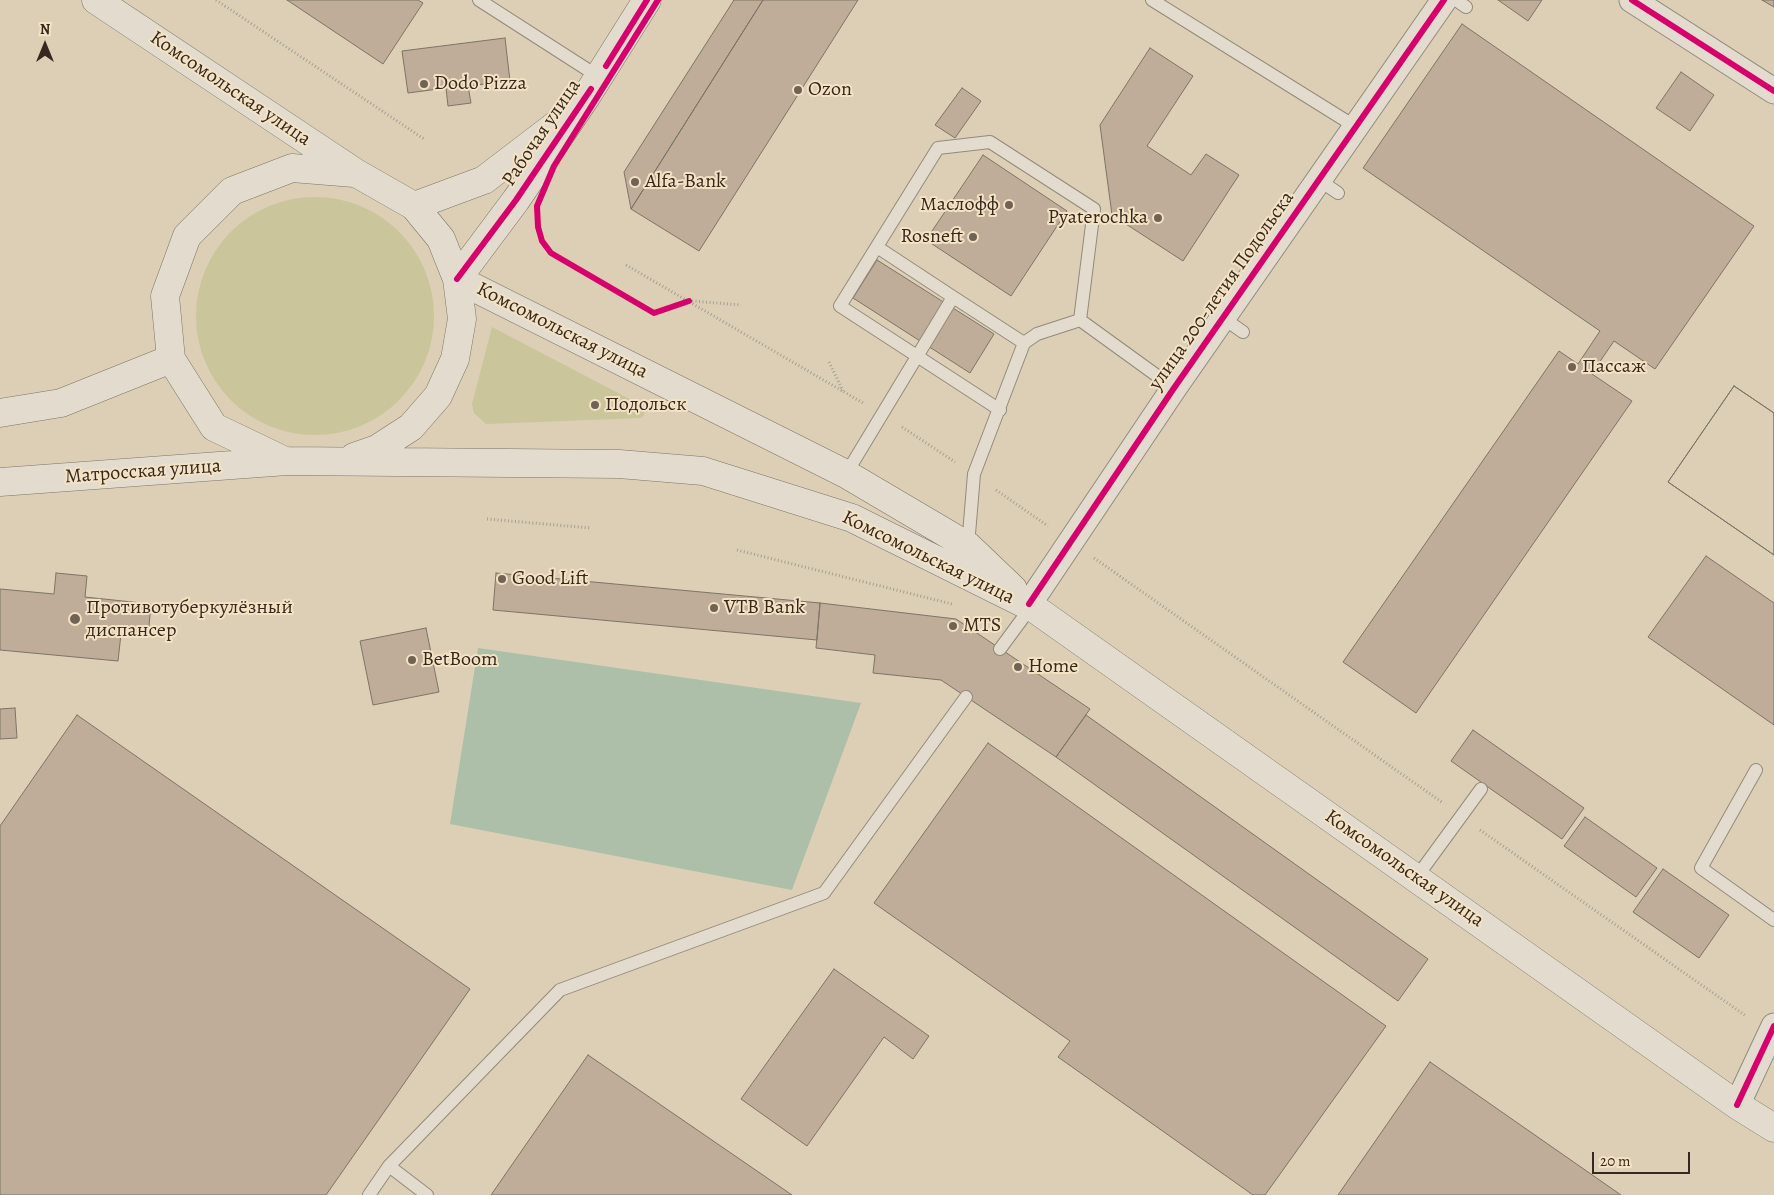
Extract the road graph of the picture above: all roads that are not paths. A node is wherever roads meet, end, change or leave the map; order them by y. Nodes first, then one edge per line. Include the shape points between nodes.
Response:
1 (96, 0) edge
2 (479, 0) edge
3 (647, 0) edge
4 (1152, 0) edge
5 (1632, 0) edge
6 (1455, 2) edge
7 (599, 77) junction
8 (1772, 85) edge
9 (579, 107) junction
10 (1356, 127) junction
11 (356, 173) junction
12 (414, 206) junction
13 (877, 247) junction
14 (457, 279) junction
15 (953, 297) junction
16 (1223, 318) junction
17 (1080, 320) junction
18 (1243, 332) dead end
19 (1024, 343) junction
20 (917, 356) junction
21 (171, 360) junction
22 (1174, 388) junction
23 (1000, 410) junction
24 (0, 414) edge
25 (287, 461) junction
26 (339, 461) junction
27 (846, 474) junction
28 (0, 482) edge
29 (968, 546) junction
30 (1031, 607) junction
31 (1000, 649) dead end
32 (966, 697) dead end
33 (1756, 770) dead end
34 (1481, 789) dead end
35 (1416, 878) junction
36 (1774, 920) edge
37 (1772, 1030) edge
38 (1737, 1105) junction
39 (1774, 1128) edge
40 (389, 1166) junction
41 (369, 1195) edge
42 (427, 1195) edge

1 - 11 main road, Комсомольская улица
2 - 7 lane
3 - 7 main road, Рабочая улица
4 - 10 lane
5 - 8 street
6 - 10 street, улица 200-летия Подольска
7 - 9 main road, Рабочая улица
9 - 12 main road, Рабочая улица via 484,180
9 - 14 main road, Рабочая улица
10 - 16 street, улица 200-летия Подольска via 1329,186
11 - 12 main road, Комсомольская улица
11 - 21 main road via 292,168 232,191 187,236 165,296
12 - 14 main road, Комсомольская улица via 441,239
13 - 15 lane
13 - 17 lane via 938,148 990,142 1094,209
13 - 20 lane via 840,306
14 - 26 main road via 462,319 455,360 438,396 412,426 377,449
14 - 27 main road, Комсомольская улица
15 - 19 lane
15 - 20 lane
16 - 18 lane
16 - 22 street, улица 200-летия Подольска
17 - 19 lane via 1037,334
17 - 22 lane
19 - 23 lane
20 - 23 lane
20 - 27 lane
21 - 24 main road via 61,402
21 - 25 main road via 214,427
22 - 30 street, улица 200-летия Подольска
23 - 29 lane via 974,474
25 - 26 main road, Комсомольская улица
25 - 28 main road, Матросская улица
26 - 30 main road, Комсомольская улица via 619,464 703,471 852,518
27 - 29 main road, Комсомольская улица
29 - 30 main road, Комсомольская улица
30 - 31 lane
30 - 35 main road, Комсомольская улица
32 - 40 lane via 824,894 560,990
33 - 36 lane via 1701,868
34 - 35 lane
35 - 38 main road, Комсомольская улица
37 - 38 street
38 - 39 main road, Комсомольская улица
40 - 41 lane
40 - 42 lane

